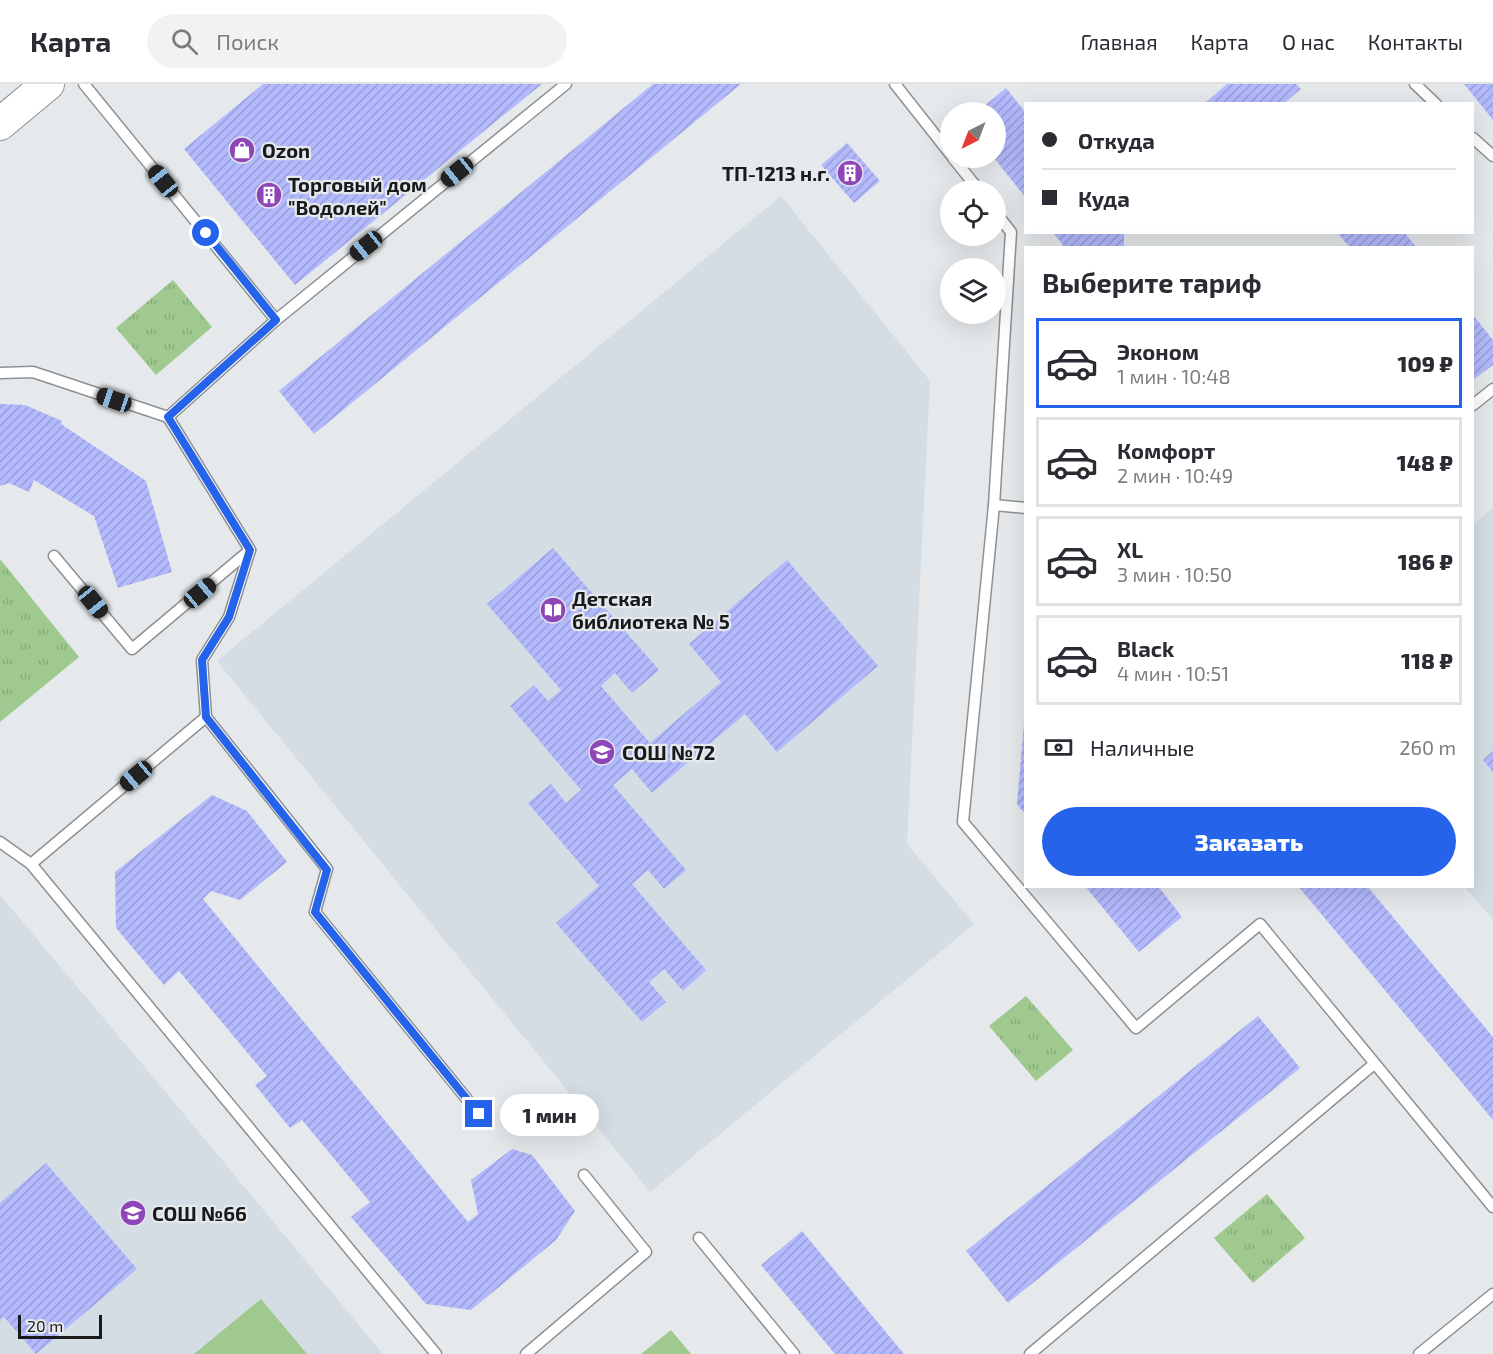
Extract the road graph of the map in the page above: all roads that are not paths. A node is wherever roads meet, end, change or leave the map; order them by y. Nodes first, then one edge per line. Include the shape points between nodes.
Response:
1 (48, 84) edge
2 (84, 84) edge
3 (566, 84) edge
4 (895, 84) edge
5 (1415, 84) edge
6 (1434, 102) edge
7 (0, 124) edge
8 (1474, 139) edge
9 (940, 141) edge
10 (1493, 156) edge
11 (962, 168) edge
12 (971, 180) edge
13 (1006, 226) edge
14 (276, 320) junction
15 (0, 373) edge
16 (1493, 389) edge
17 (1474, 404) edge
18 (168, 417) junction
19 (994, 505) junction
20 (1024, 508) edge
21 (250, 550) junction
22 (54, 556) dead end
23 (206, 717) junction
24 (0, 842) edge
25 (31, 864) junction
26 (1374, 1064) junction
27 (479, 1114) dead end
28 (584, 1175) dead end
29 (1493, 1207) edge
30 (699, 1238) dead end
31 (1493, 1294) edge
32 (436, 1354) edge
33 (526, 1354) edge
34 (794, 1354) edge
35 (1030, 1354) edge
36 (1419, 1354) edge

1 - 7 main road
2 - 14 lane
3 - 14 lane
4 - 9 lane
5 - 6 lane
8 - 10 lane
11 - 12 lane
13 - 19 lane via 1011,232
14 - 18 lane
15 - 18 lane via 33,372
16 - 17 lane
18 - 21 lane
19 - 20 lane
19 - 26 lane via 963,822 1136,1028 1260,924
21 - 22 lane via 132,649
21 - 23 lane via 229,617 202,660
23 - 25 lane
23 - 27 lane via 327,870 315,912
24 - 25 lane
25 - 32 lane
26 - 29 lane
26 - 35 lane
28 - 33 lane via 646,1252
30 - 34 lane
31 - 36 lane

